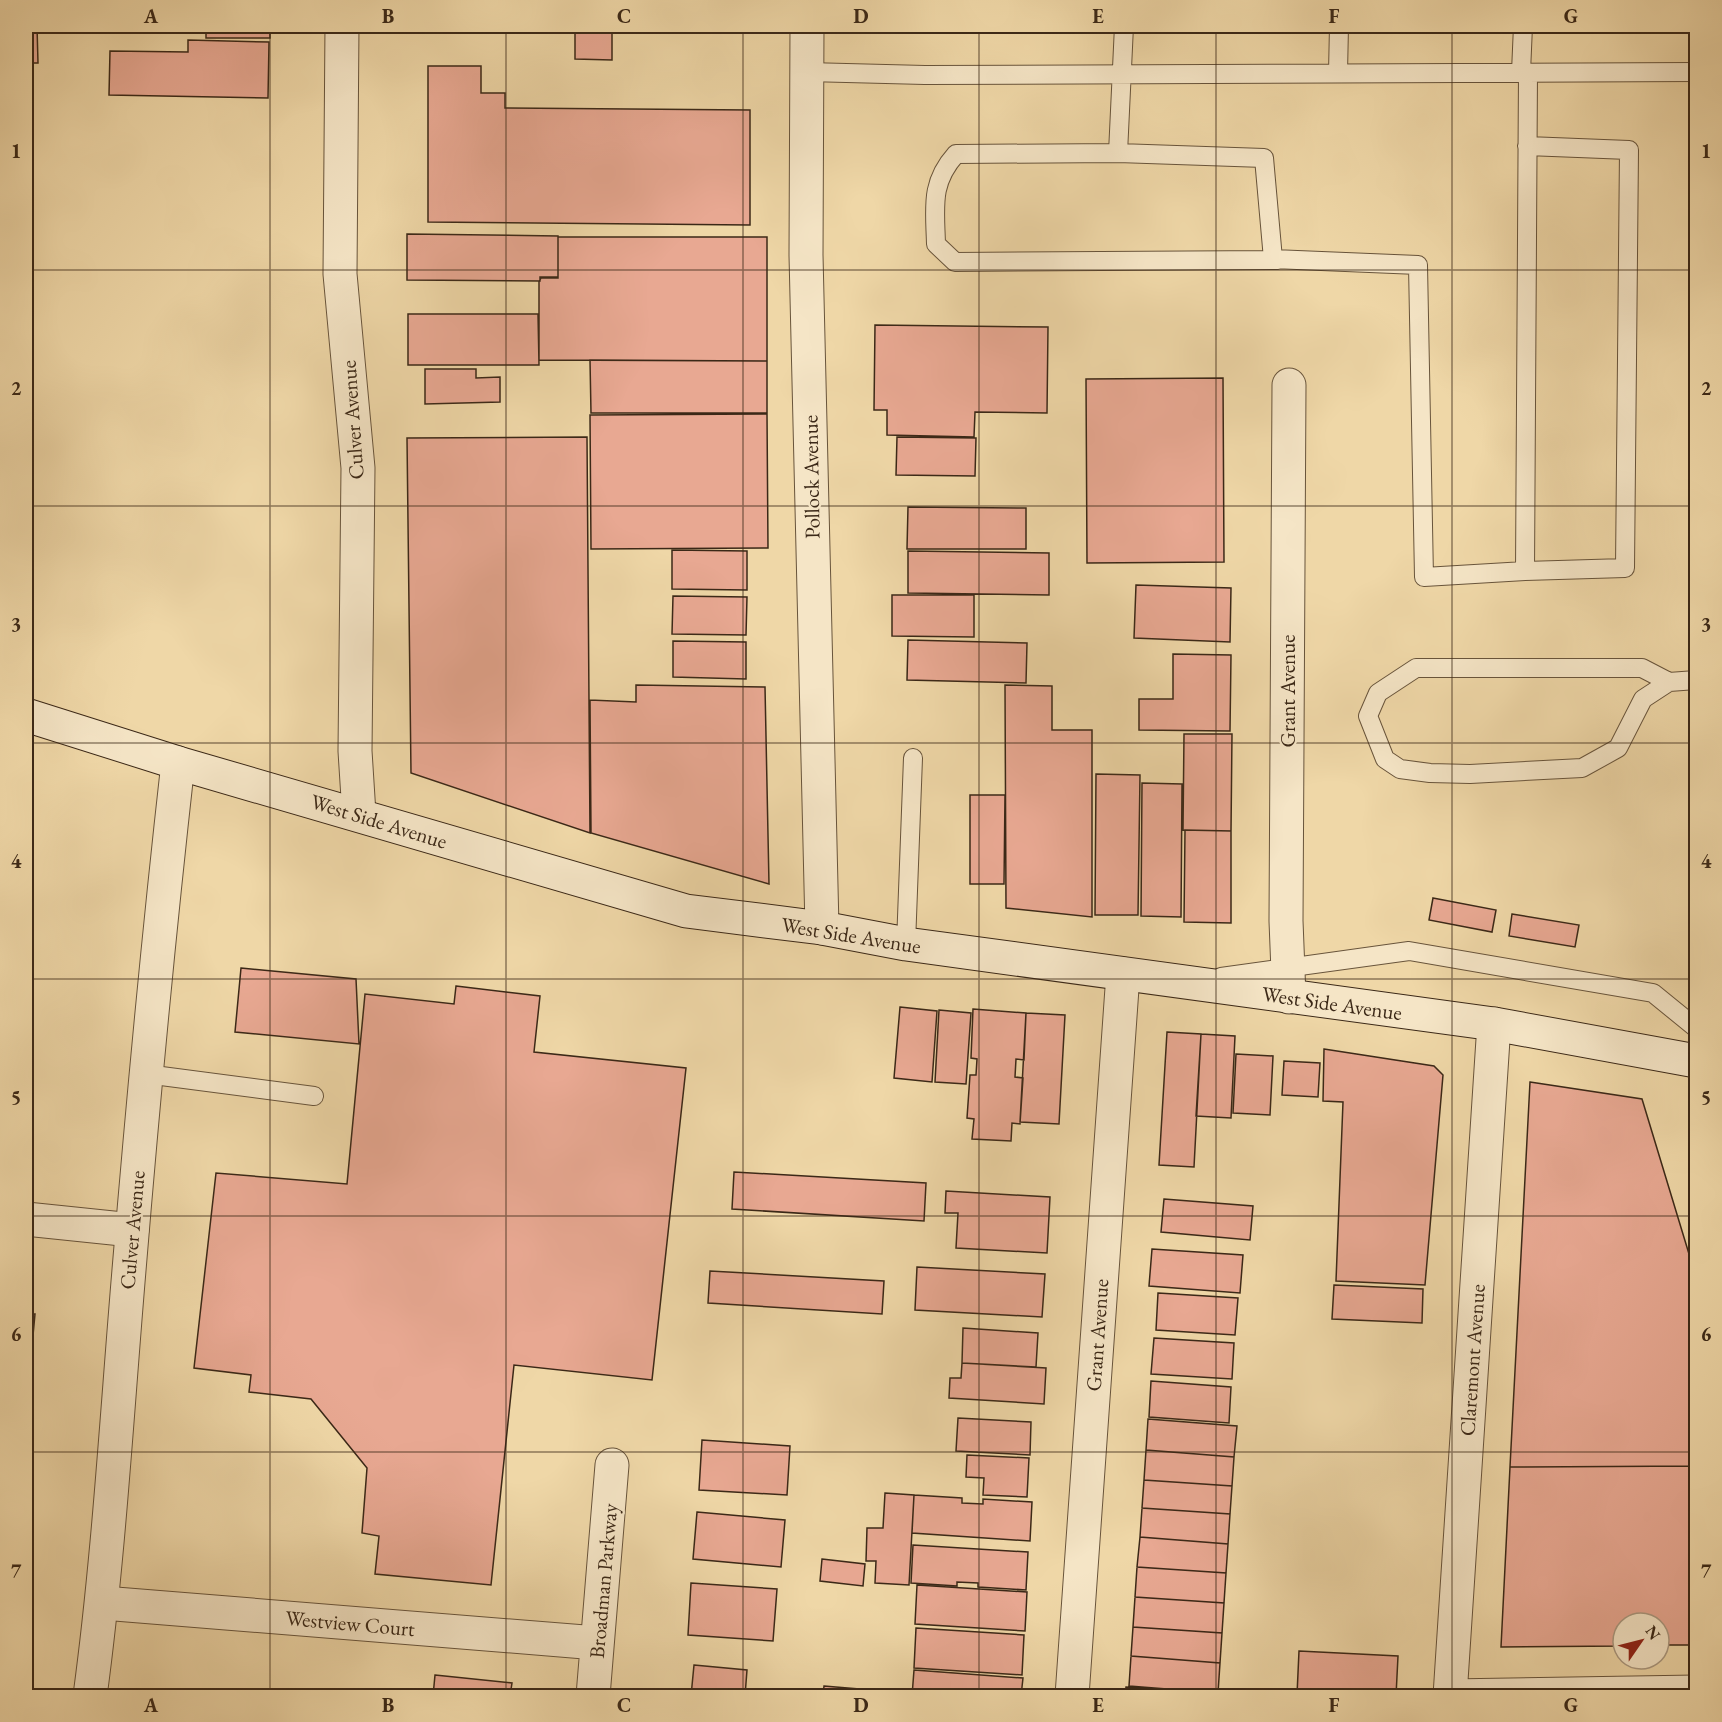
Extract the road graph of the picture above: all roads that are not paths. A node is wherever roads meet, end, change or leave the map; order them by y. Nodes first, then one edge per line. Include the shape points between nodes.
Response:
1 (342, 26) edge
2 (807, 26) edge
3 (1124, 26) edge
4 (1339, 26) edge
5 (1523, 26) edge
6 (807, 72) junction
7 (1524, 72) junction
8 (1696, 72) edge
9 (1338, 73) junction
10 (1120, 74) junction
11 (1527, 146) junction
12 (1118, 153) junction
13 (1278, 260) junction
14 (1289, 385) dead end
15 (1525, 571) junction
16 (1696, 680) edge
17 (1669, 682) junction
18 (26, 715) edge
19 (913, 758) dead end
20 (178, 763) junction
21 (359, 814) junction
22 (822, 928) junction
23 (906, 945) junction
24 (1123, 974) junction
25 (1288, 982) junction
26 (1494, 1024) junction
27 (1696, 1028) edge
28 (1696, 1061) edge
29 (146, 1074) junction
30 (314, 1096) dead end
31 (26, 1219) edge
32 (132, 1230) junction
33 (612, 1465) dead end
34 (103, 1602) junction
35 (597, 1643) junction
36 (1696, 1692) edge
37 (1634, 1695) edge
38 (90, 1696) edge
39 (593, 1696) edge
40 (1072, 1696) edge
41 (1450, 1696) edge

1 - 21 street, Culver Avenue via 340,274 358,468 355,750
2 - 6 street, Pollock Avenue
3 - 10 lane
4 - 9 lane
5 - 7 lane
6 - 10 lane
6 - 22 street, Pollock Avenue via 806,255
7 - 8 lane
7 - 9 lane
7 - 11 lane
9 - 10 lane
10 - 12 lane
11 - 15 lane
11 - 15 lane via 1629,150 1625,568
12 - 13 lane via 1264,158 1273,259
12 - 13 lane via 956,154 941,171 934,204 936,244 956,262
13 - 15 lane via 1418,265 1424,577
14 - 25 street, Grant Avenue
16 - 17 lane
17 - 17 lane via 1642,668 1416,668 1378,693 1368,716 1385,759 1400,769 1470,774 1582,768 1618,748 1643,699
18 - 20 street, West Side Avenue
19 - 23 lane
20 - 21 street, West Side Avenue
20 - 29 street, Culver Avenue
21 - 22 street, West Side Avenue via 686,911
22 - 23 street, West Side Avenue
23 - 24 street, West Side Avenue
24 - 25 street, West Side Avenue via 1182,982
24 - 40 street, Grant Avenue
25 - 26 street, West Side Avenue
25 - 27 lane via 1409,951 1653,993
26 - 28 street, West Side Avenue
26 - 41 street, Claremont Avenue
29 - 30 lane
29 - 32 street, Culver Avenue
31 - 32 street
32 - 34 street, Culver Avenue
33 - 35 street, Broadman Parkway
34 - 35 street, Westview Court
34 - 38 street, Culver Avenue
35 - 39 street, Broadman Parkway
36 - 37 street
37 - 41 street

